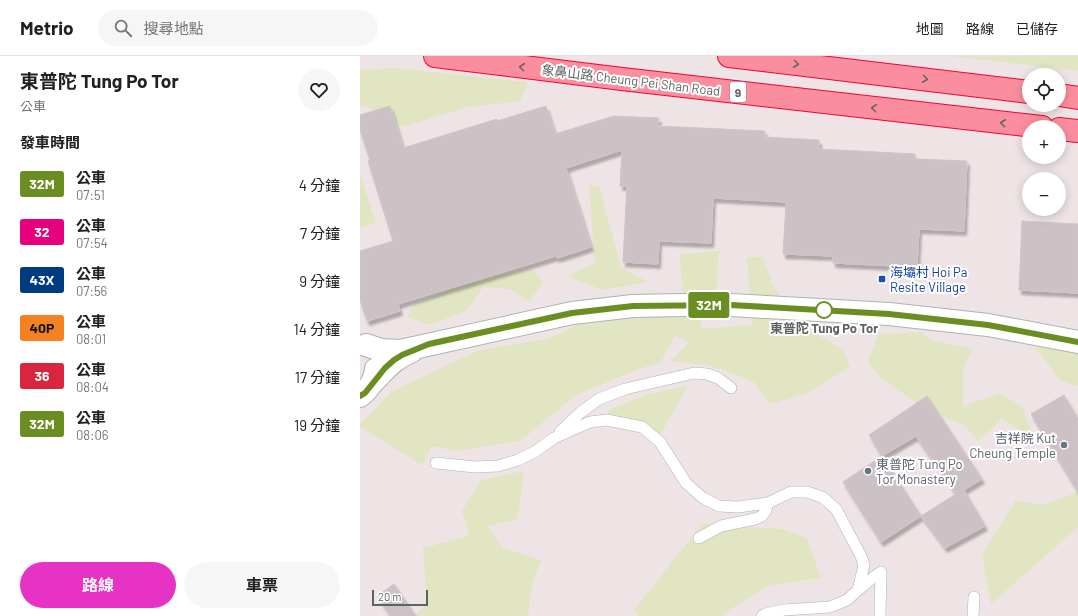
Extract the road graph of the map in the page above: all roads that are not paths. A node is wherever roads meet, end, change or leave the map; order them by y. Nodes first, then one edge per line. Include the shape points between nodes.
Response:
1 (435, 56) edge
2 (730, 56) edge
3 (1022, 91) edge
4 (1066, 96) edge
5 (1078, 98) edge
6 (1022, 125) edge
7 (1066, 130) edge
8 (1078, 131) edge
9 (1078, 342) edge
10 (363, 343) edge
11 (429, 344) junction
12 (732, 388) dead end
13 (366, 389) edge
14 (554, 438) junction
15 (436, 463) dead end
16 (768, 503) junction
17 (699, 538) dead end
18 (858, 590) junction
19 (974, 596) dead end
20 (762, 616) edge
21 (880, 616) edge
22 (973, 616) edge

6 -> 1 highway, 象鼻山路 Cheung Pei Shan Road / 9
2 -> 3 highway
4 - 5 highway
7 - 8 highway
9 - 11 street via 988,325 889,314 710,305 633,306 572,313
10 - 11 street via 381,350 395,351
10 - 13 street via 372,353 376,366 375,374
11 - 13 street via 394,360
12 - 14 lane via 718,378 694,373 625,389 599,399
14 - 15 lane via 536,451 498,466 475,467
14 - 16 lane via 590,422 607,420 642,427 660,442 686,483 703,498 719,506 738,507
16 - 17 lane via 762,516 721,526
16 - 18 lane via 791,492 807,492 822,497 836,509 864,565
18 - 20 lane via 847,600 830,608 784,610
18 - 21 lane via 881,572
19 - 22 lane

